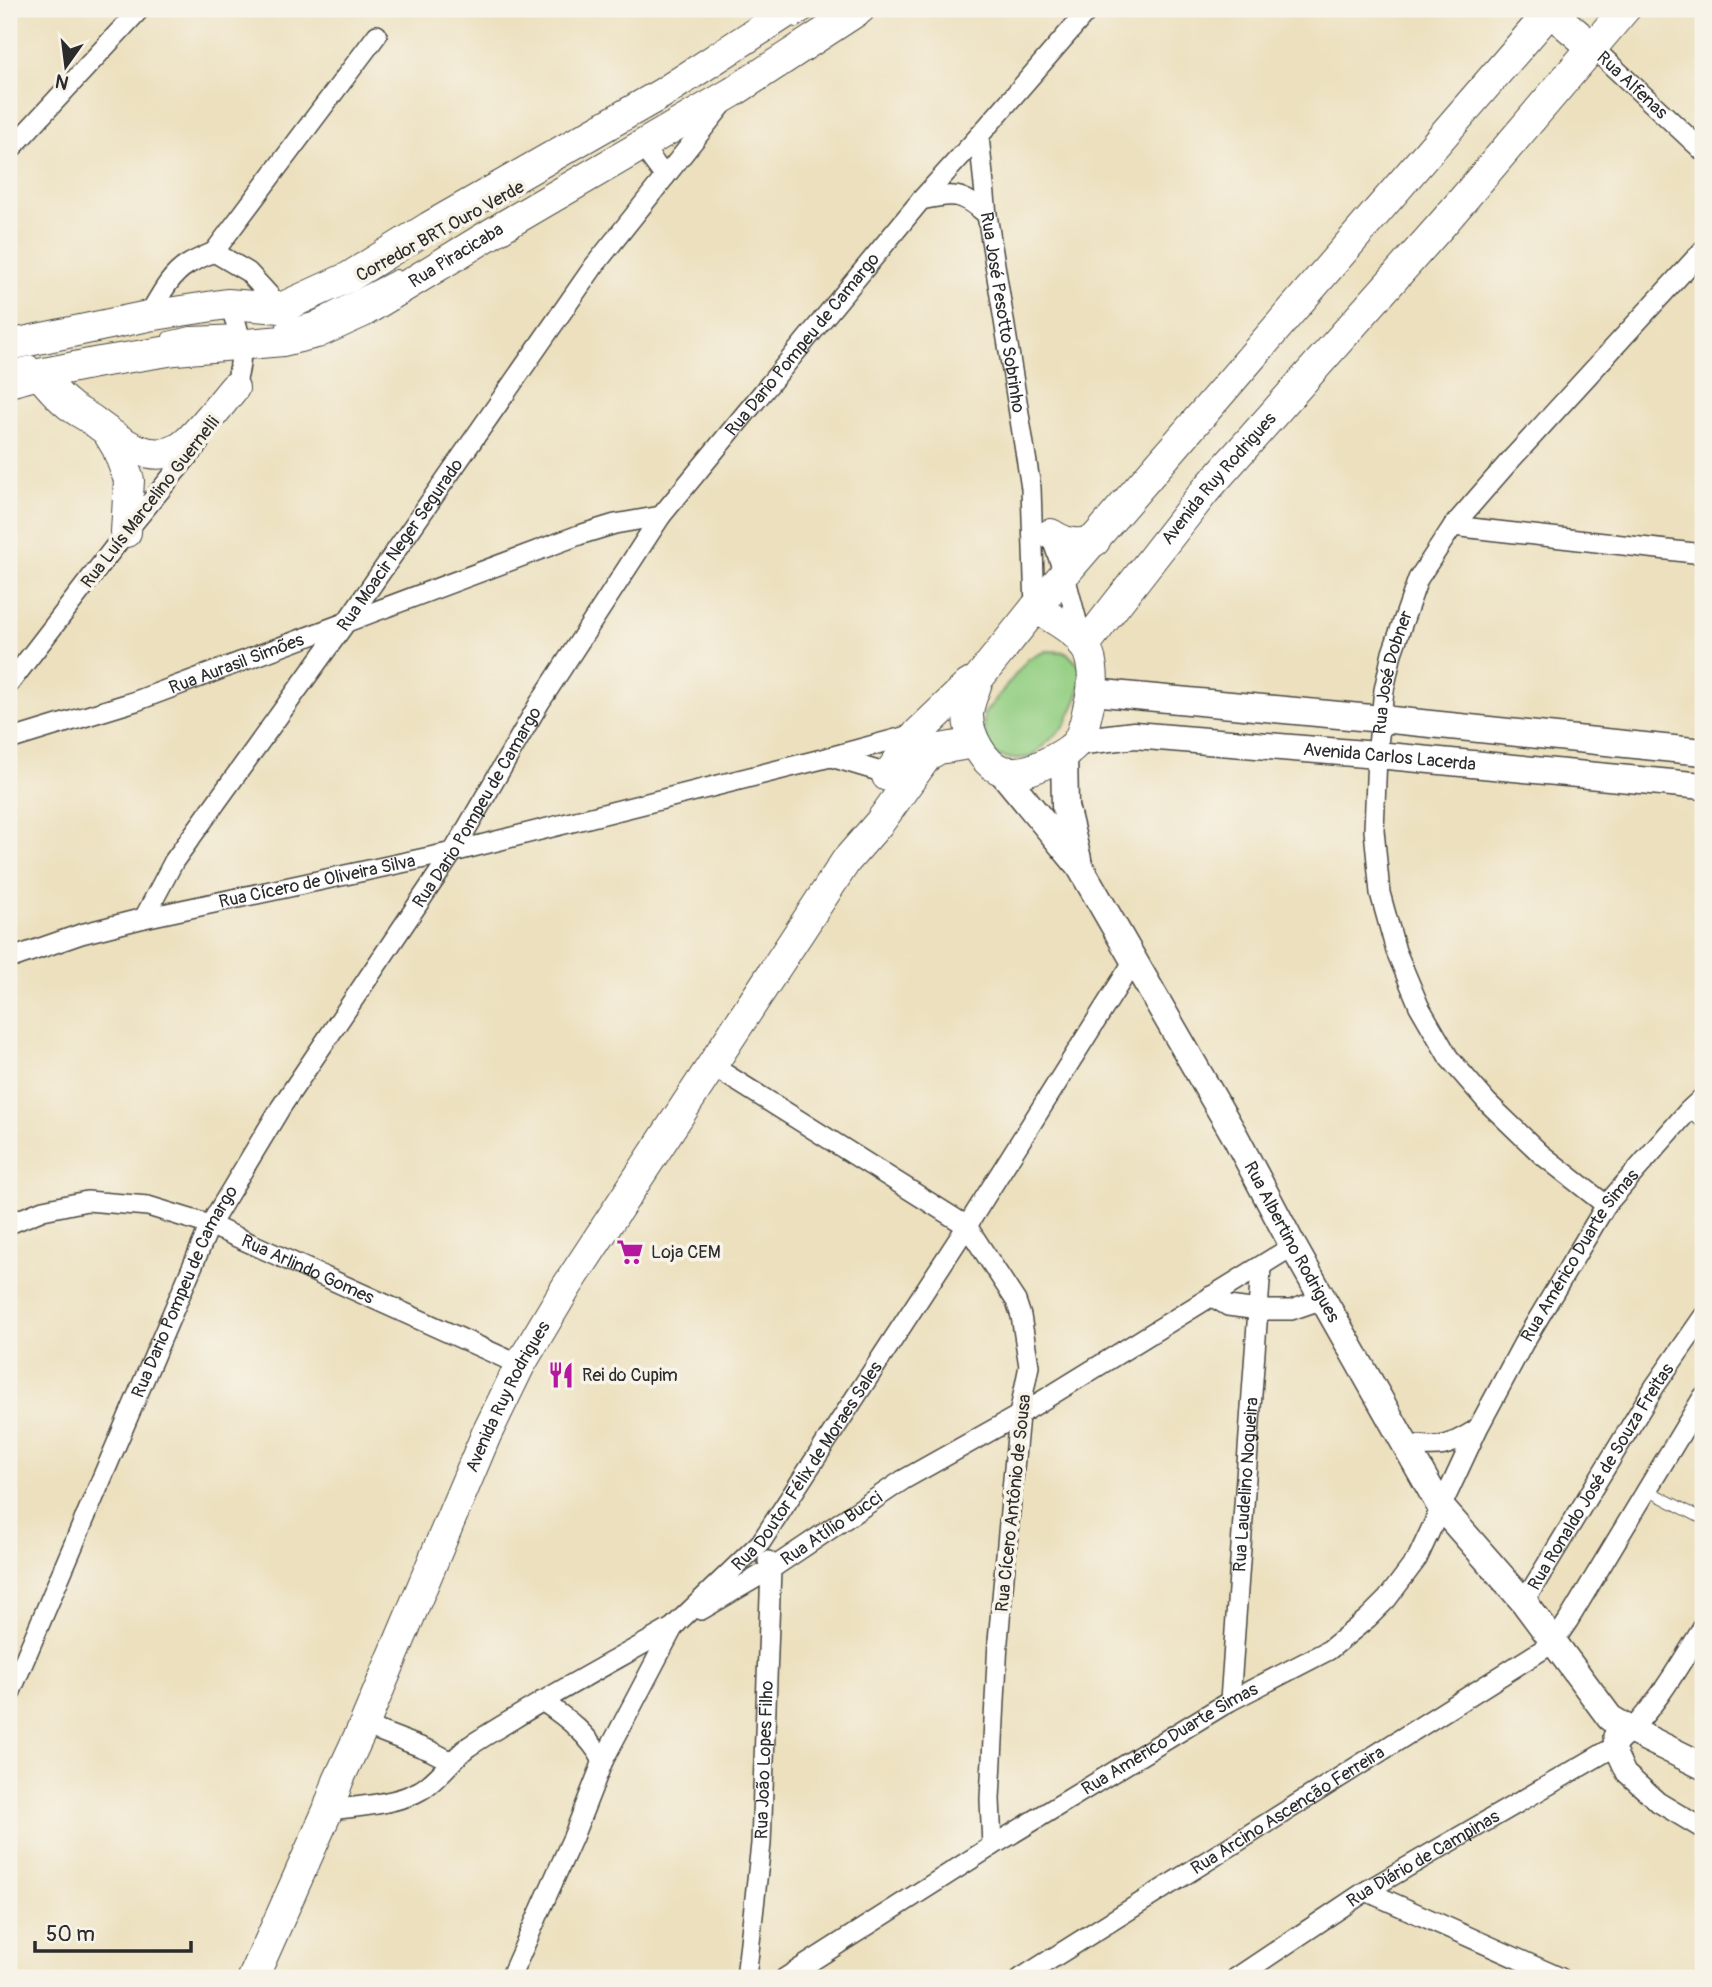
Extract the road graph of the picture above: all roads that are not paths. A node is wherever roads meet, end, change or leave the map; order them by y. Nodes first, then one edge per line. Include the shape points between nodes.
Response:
1 (141, 9) edge
2 (816, 9) edge
3 (844, 9) edge
4 (860, 9) edge
5 (1089, 9) edge
6 (1625, 9) edge
7 (1551, 10) edge
8 (788, 19) edge
9 (377, 34) dead end
10 (1593, 48) junction
11 (698, 83) dead end
12 (733, 92) junction
13 (635, 136) junction
14 (979, 136) junction
15 (1703, 151) edge
16 (9, 152) edge
17 (665, 177) junction
18 (920, 200) junction
19 (988, 215) junction
20 (481, 228) dead end
21 (1703, 250) edge
22 (214, 252) junction
23 (386, 268) dead end
24 (400, 273) dead end
25 (278, 318) junction
26 (231, 323) junction
27 (153, 328) junction
28 (9, 356) edge
29 (33, 357) edge
30 (9, 366) edge
31 (9, 382) edge
32 (234, 388) junction
33 (108, 433) junction
34 (1031, 488) junction
35 (661, 516) junction
36 (1453, 526) junction
37 (126, 532) junction
38 (1051, 534) junction
39 (1703, 538) edge
40 (1095, 541) junction
41 (1696, 554) edge
42 (1065, 576) junction
43 (1035, 608) junction
44 (347, 621) junction
45 (1084, 646) junction
46 (978, 679) junction
47 (9, 684) edge
48 (1092, 692) junction
49 (1382, 719) junction
50 (918, 733) junction
51 (9, 740) edge
52 (975, 744) junction
53 (1070, 748) junction
54 (1703, 752) edge
55 (1377, 755) junction
56 (830, 757) junction
57 (1001, 771) junction
58 (888, 774) junction
59 (1703, 786) edge
60 (453, 852) junction
61 (846, 860) junction
62 (1080, 867) junction
63 (144, 918) junction
64 (9, 959) edge
65 (1133, 962) junction
66 (711, 1065) junction
67 (1703, 1097) edge
68 (1696, 1117) edge
69 (1606, 1205) junction
70 (9, 1224) edge
71 (210, 1225) junction
72 (967, 1226) junction
73 (1293, 1246) junction
74 (1261, 1268) junction
75 (1211, 1296) junction
76 (1323, 1299) junction
77 (1259, 1310) junction
78 (1703, 1317) edge
79 (520, 1365) junction
80 (1703, 1397) edge
81 (1019, 1415) junction
82 (1478, 1428) junction
83 (1404, 1444) junction
84 (1647, 1490) junction
85 (1440, 1506) junction
86 (1703, 1519) edge
87 (761, 1542) junction
88 (771, 1569) junction
89 (1524, 1602) junction
90 (674, 1626) junction
91 (1703, 1627) edge
92 (1553, 1643) junction
93 (9, 1696) edge
94 (1230, 1700) junction
95 (542, 1701) junction
96 (364, 1726) junction
97 (1619, 1732) junction
98 (450, 1761) junction
99 (603, 1761) junction
100 (1703, 1766) edge
101 (328, 1810) junction
102 (1703, 1829) edge
103 (992, 1846) junction
104 (1366, 1891) junction
105 (253, 1978) edge
106 (510, 1978) edge
107 (746, 1978) edge
108 (785, 1978) edge
109 (1021, 1978) edge
110 (1236, 1978) edge
111 (1561, 1978) edge

1 - 16 street
2 - 8 lane
3 - 20 lane, Corredor BRT Ouro Verde via 722,89
4 - 12 main road, Rua Piracicaba
5 - 14 street, Rua Dario Pompeu de Camargo
6 - 10 main road, Avenida Ruy Rodrigues
7 - 10 main road
7 - 40 main road, Avenida Ruy Rodrigues
8 - 25 main road, Rua Piracicaba
9 - 22 street
10 - 15 street, Rua Alfenas
10 - 45 main road, Avenida Ruy Rodrigues via 1205,491
11 - 13 lane
12 - 13 main road, Rua Piracicaba
12 - 17 street, Rua Moacir Neger Segurado
13 - 17 street
13 - 26 main road, Rua Piracicaba via 507,224 363,312 317,333 283,341
14 - 18 street, Rua Dario Pompeu de Camargo
14 - 19 street, Rua José Pesotto Sobrinho
17 - 44 street, Rua Moacir Neger Segurado via 594,265
18 - 19 street via 957,196
18 - 35 street, Rua Dario Pompeu de Camargo
19 - 34 street, Rua José Pesotto Sobrinho
21 - 36 street, Rua José Dobner
22 - 25 street via 248,272
22 - 27 street via 176,273 167,285
23 - 26 lane, Corredor BRT Ouro Verde via 291,314
24 - 25 lane, Corredor BRT Ouro Verde via 312,318
25 - 26 main road, Rua Piracicaba
26 - 27 main road, Rua Piracicaba
26 - 29 main road, Rua Piracicaba via 175,350
26 - 32 street, Rua Luís Marcelino Guernelli via 241,364
27 - 29 main road, Rua Piracicaba
28 - 29 lane
29 - 30 lane
29 - 31 main road, Rua Piracicaba
29 - 33 main road via 68,405
32 - 33 main road via 180,448 166,453 140,451
32 - 37 street, Rua Luís Marcelino Guernelli via 210,430
33 - 37 main road via 129,480
34 - 38 street, Rua José Pesotto Sobrinho
34 - 43 street, Rua José Pesotto Sobrinho
35 - 44 street, Rua Aurasil Simões via 579,535
35 - 60 street, Rua Dario Pompeu de Camargo via 540,702
36 - 41 street
36 - 49 street, Rua José Dobner via 1418,579 1392,653
37 - 47 street, Rua Luís Marcelino Guernelli
38 - 40 main road via 1068,543
38 - 42 street, Rua José Pesotto Sobrinho
39 - 41 street
40 - 42 main road, Avenida Ruy Rodrigues
42 - 43 main road, Avenida Ruy Rodrigues
42 - 45 street, Rua José Pesotto Sobrinho
43 - 45 main road
43 - 46 main road, Avenida Ruy Rodrigues
44 - 51 street, Rua Aurasil Simões via 136,701
44 - 63 street, Rua Moacir Neger Segurado via 174,861
45 - 48 main road via 1093,672
46 - 50 main road, Avenida Ruy Rodrigues
46 - 52 main road via 968,712
48 - 49 street, Avenida Carlos Lacerda
48 - 53 main road via 1082,729
49 - 54 street, Avenida Carlos Lacerda
49 - 55 street, Rua José Dobner
50 - 56 street, Rua Cícero de Oliveira Silva
50 - 58 main road, Avenida Ruy Rodrigues
52 - 57 main road
52 - 61 main road, Avenida Ruy Rodrigues via 928,754 880,822
53 - 55 street, Avenida Carlos Lacerda via 1134,735
53 - 57 main road via 1026,771
53 - 62 street, Rua Albertino Rodrigues via 1065,806
55 - 59 street, Avenida Carlos Lacerda
55 - 69 street, Rua José Dobner via 1374,830 1380,893 1396,951 1419,1006 1449,1058 1486,1102 1541,1154
56 - 58 street
56 - 60 street, Rua Cícero de Oliveira Silva
57 - 62 street, Rua Albertino Rodrigues
58 - 61 main road, Avenida Ruy Rodrigues via 863,815
60 - 63 street, Rua Cícero de Oliveira Silva
60 - 71 street, Rua Dario Pompeu de Camargo via 281,1107
61 - 66 main road, Avenida Ruy Rodrigues
62 - 65 street, Rua Albertino Rodrigues
63 - 64 street, Rua Cícero de Oliveira Silva
65 - 72 street, Rua Doutor Félix de Moraes Sales
65 - 73 street, Rua Albertino Rodrigues
66 - 72 street, Rua Cícero Antônio de Sousa
66 - 79 main road, Avenida Ruy Rodrigues
67 - 68 street, Rua Américo Duarte Simas
68 - 69 street, Rua Américo Duarte Simas
69 - 82 street, Rua Américo Duarte Simas
70 - 71 street, Rua Arlindo Gomes via 43,1210 87,1201 148,1206
71 - 79 street, Rua Arlindo Gomes
71 - 93 street, Rua Dario Pompeu de Camargo
72 - 81 street, Rua Cícero Antônio de Sousa via 1010,1289 1021,1316 1029,1366
72 - 87 street, Rua Doutor Félix de Moraes Sales
73 - 74 street, Rua Atílio Bucci
73 - 76 street, Rua Albertino Rodrigues
74 - 75 street, Rua Atílio Bucci
74 - 77 street, Rua Laudelino Nogueira
75 - 77 street via 1228,1306
75 - 81 street, Rua Atílio Bucci
76 - 77 street via 1291,1310
76 - 83 street, Rua Albertino Rodrigues
77 - 94 street, Rua Laudelino Nogueira
78 - 89 street, Rua Ronaldo José de Souza Freitas via 1655,1386
79 - 96 main road, Avenida Ruy Rodrigues
80 - 84 street
81 - 88 street, Rua Atílio Bucci via 903,1480
81 - 103 street, Rua Cícero Antônio de Sousa via 998,1641
82 - 83 street via 1435,1448
82 - 85 street, Rua Américo Duarte Simas
83 - 85 street, Rua Albertino Rodrigues
84 - 86 lane
84 - 92 street
85 - 89 street, Rua Albertino Rodrigues
85 - 94 street, Rua Américo Duarte Simas via 1417,1559 1368,1618 1329,1650
87 - 88 street, Rua João Lopes Filho
87 - 90 street, Rua Doutor Félix de Moraes Sales
88 - 90 street, Rua Atílio Bucci
88 - 107 street, Rua João Lopes Filho via 761,1844
89 - 92 street, Rua Albertino Rodrigues
90 - 95 street, Rua Atílio Bucci
90 - 99 street, Rua Doutor Félix de Moraes Sales
91 - 97 street via 1670,1681
92 - 97 street, Rua Albertino Rodrigues
92 - 109 street, Rua Arcino Ascenção Ferreira
94 - 103 street, Rua Américo Duarte Simas
95 - 98 street, Rua Atílio Bucci
95 - 99 street via 584,1734
96 - 98 street
96 - 101 main road, Avenida Ruy Rodrigues
97 - 100 street
97 - 102 street via 1626,1773 1658,1802
97 - 104 street, Rua Diário de Campinas
98 - 101 street, Rua Atílio Bucci via 423,1790 411,1795
99 - 106 street, Rua Doutor Félix de Moraes Sales
101 - 105 main road, Avenida Ruy Rodrigues
103 - 108 street, Rua Américo Duarte Simas
104 - 110 street, Rua Diário de Campinas
104 - 111 street

